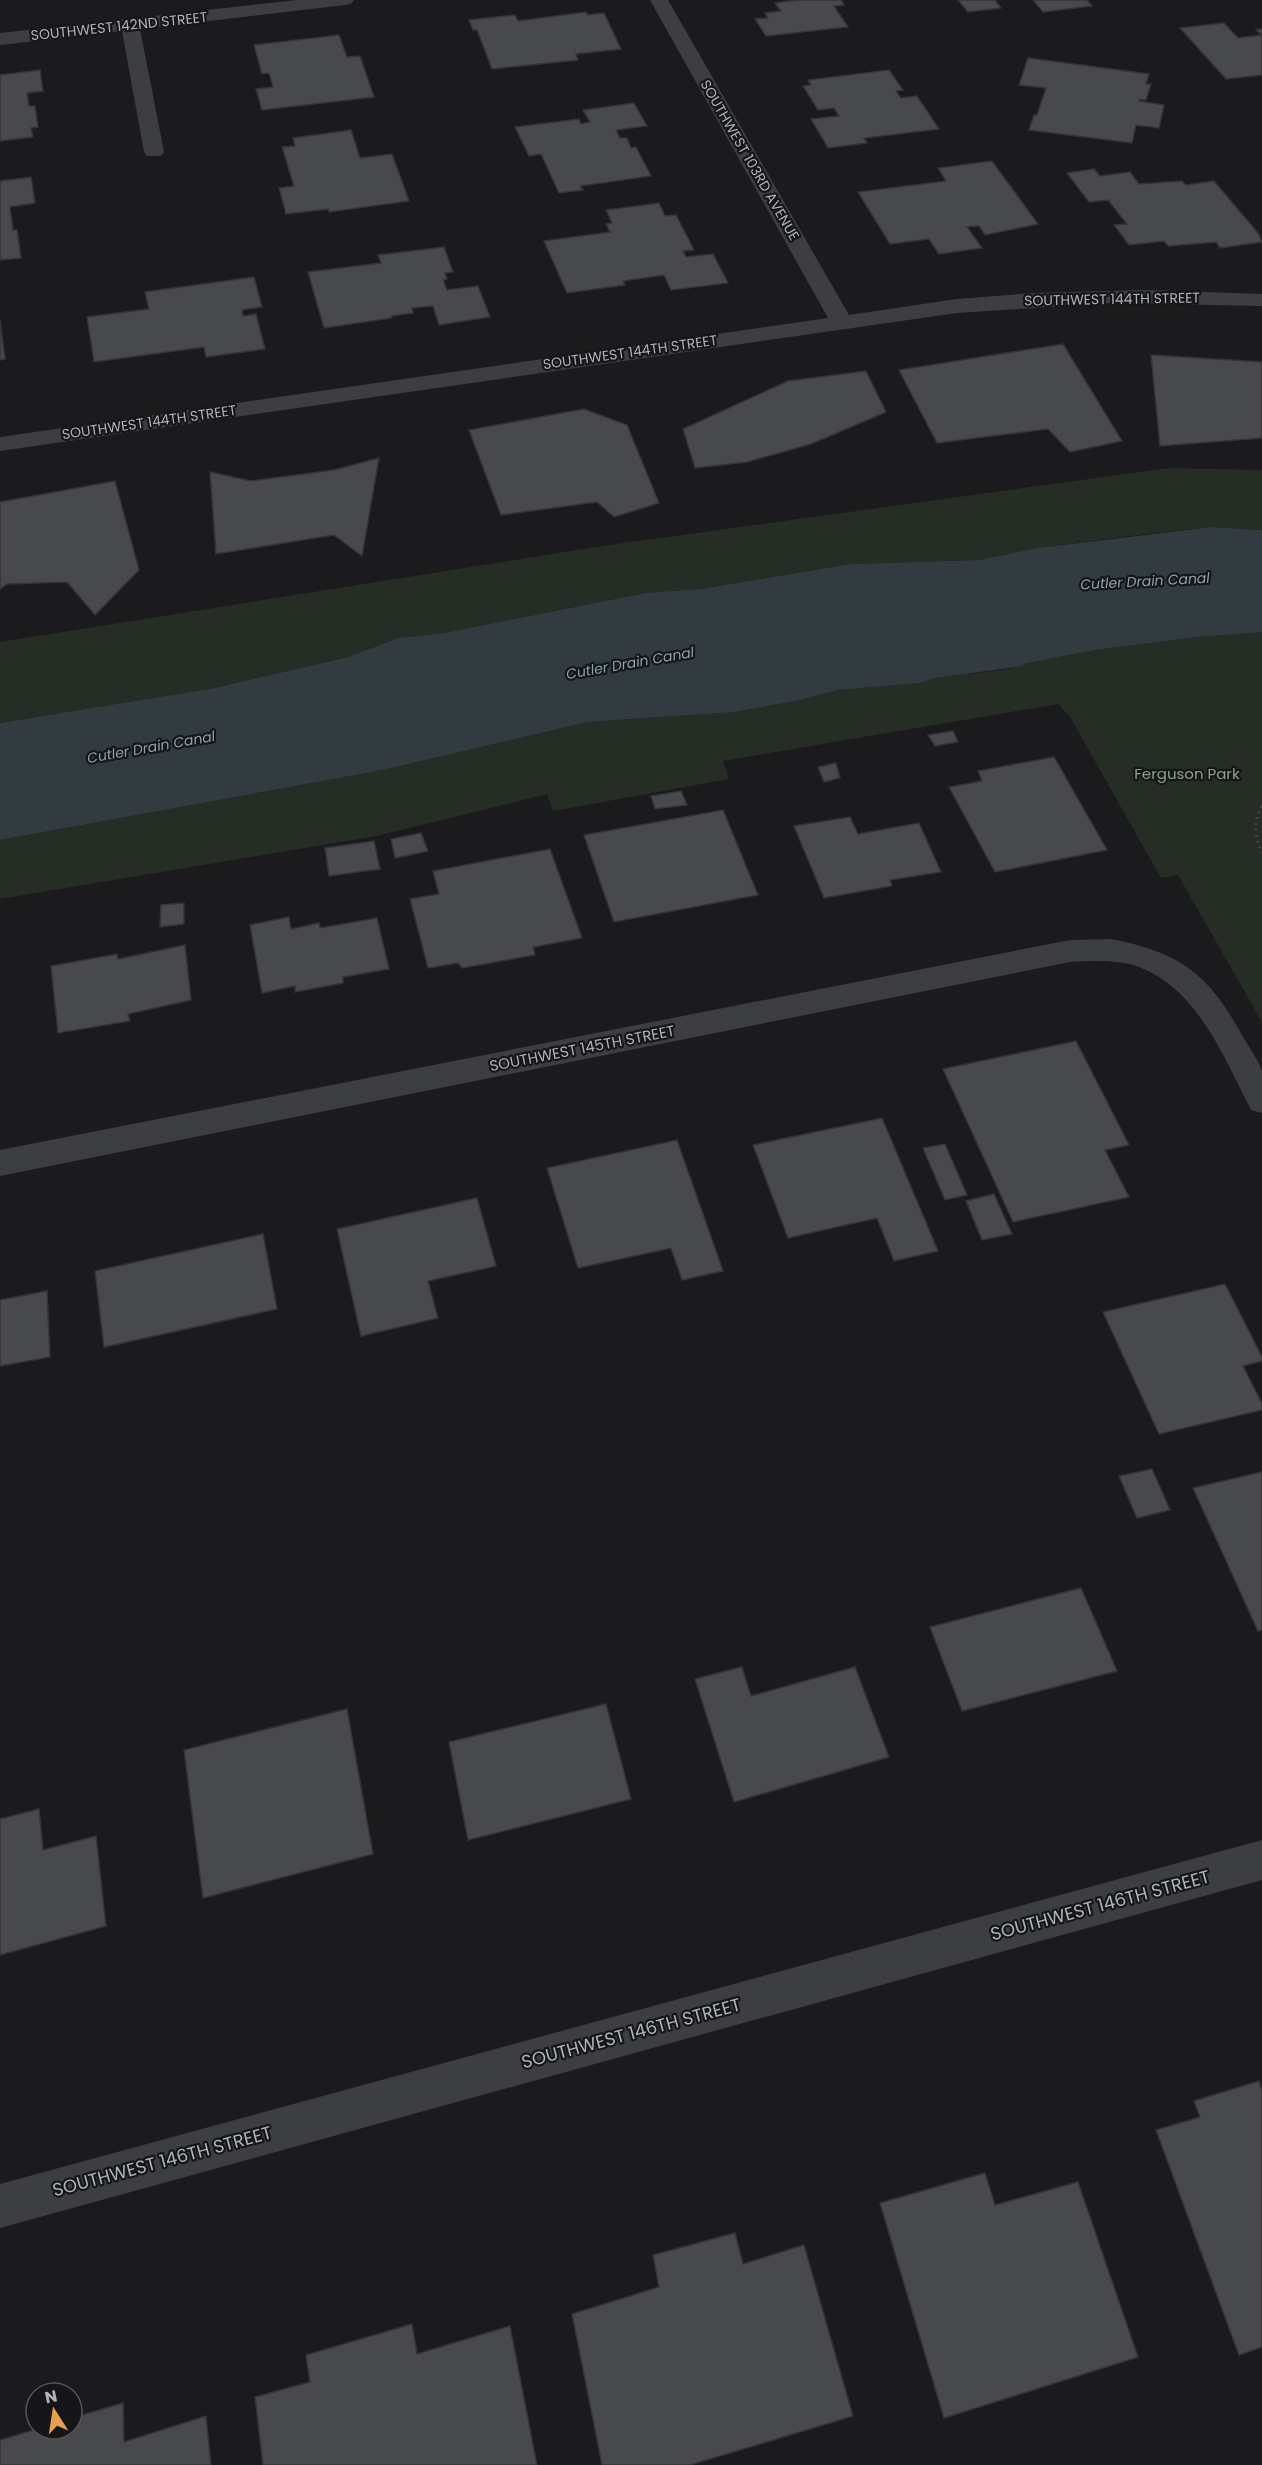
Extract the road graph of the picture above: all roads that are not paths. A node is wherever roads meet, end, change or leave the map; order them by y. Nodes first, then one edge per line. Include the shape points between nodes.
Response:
1 (345, 0) edge
2 (660, 0) edge
3 (130, 24) junction
4 (0, 39) edge
5 (154, 152) dead end
6 (1262, 300) edge
7 (841, 321) junction
8 (0, 444) edge
9 (1262, 1101) edge
10 (0, 1163) edge
11 (1262, 1860) edge
12 (0, 2206) edge

1 - 3 street, SOUTHWEST 142ND STREET
2 - 7 street, SOUTHWEST 103RD AVENUE
3 - 4 street, SOUTHWEST 142ND STREET
3 - 5 street
6 - 7 street, SOUTHWEST 144TH STREET via 1058,297
7 - 8 street, SOUTHWEST 144TH STREET
9 - 10 street, SOUTHWEST 145TH STREET via 1210,1005 1182,976 1143,956 1095,948
11 - 12 street, SOUTHWEST 146TH STREET

